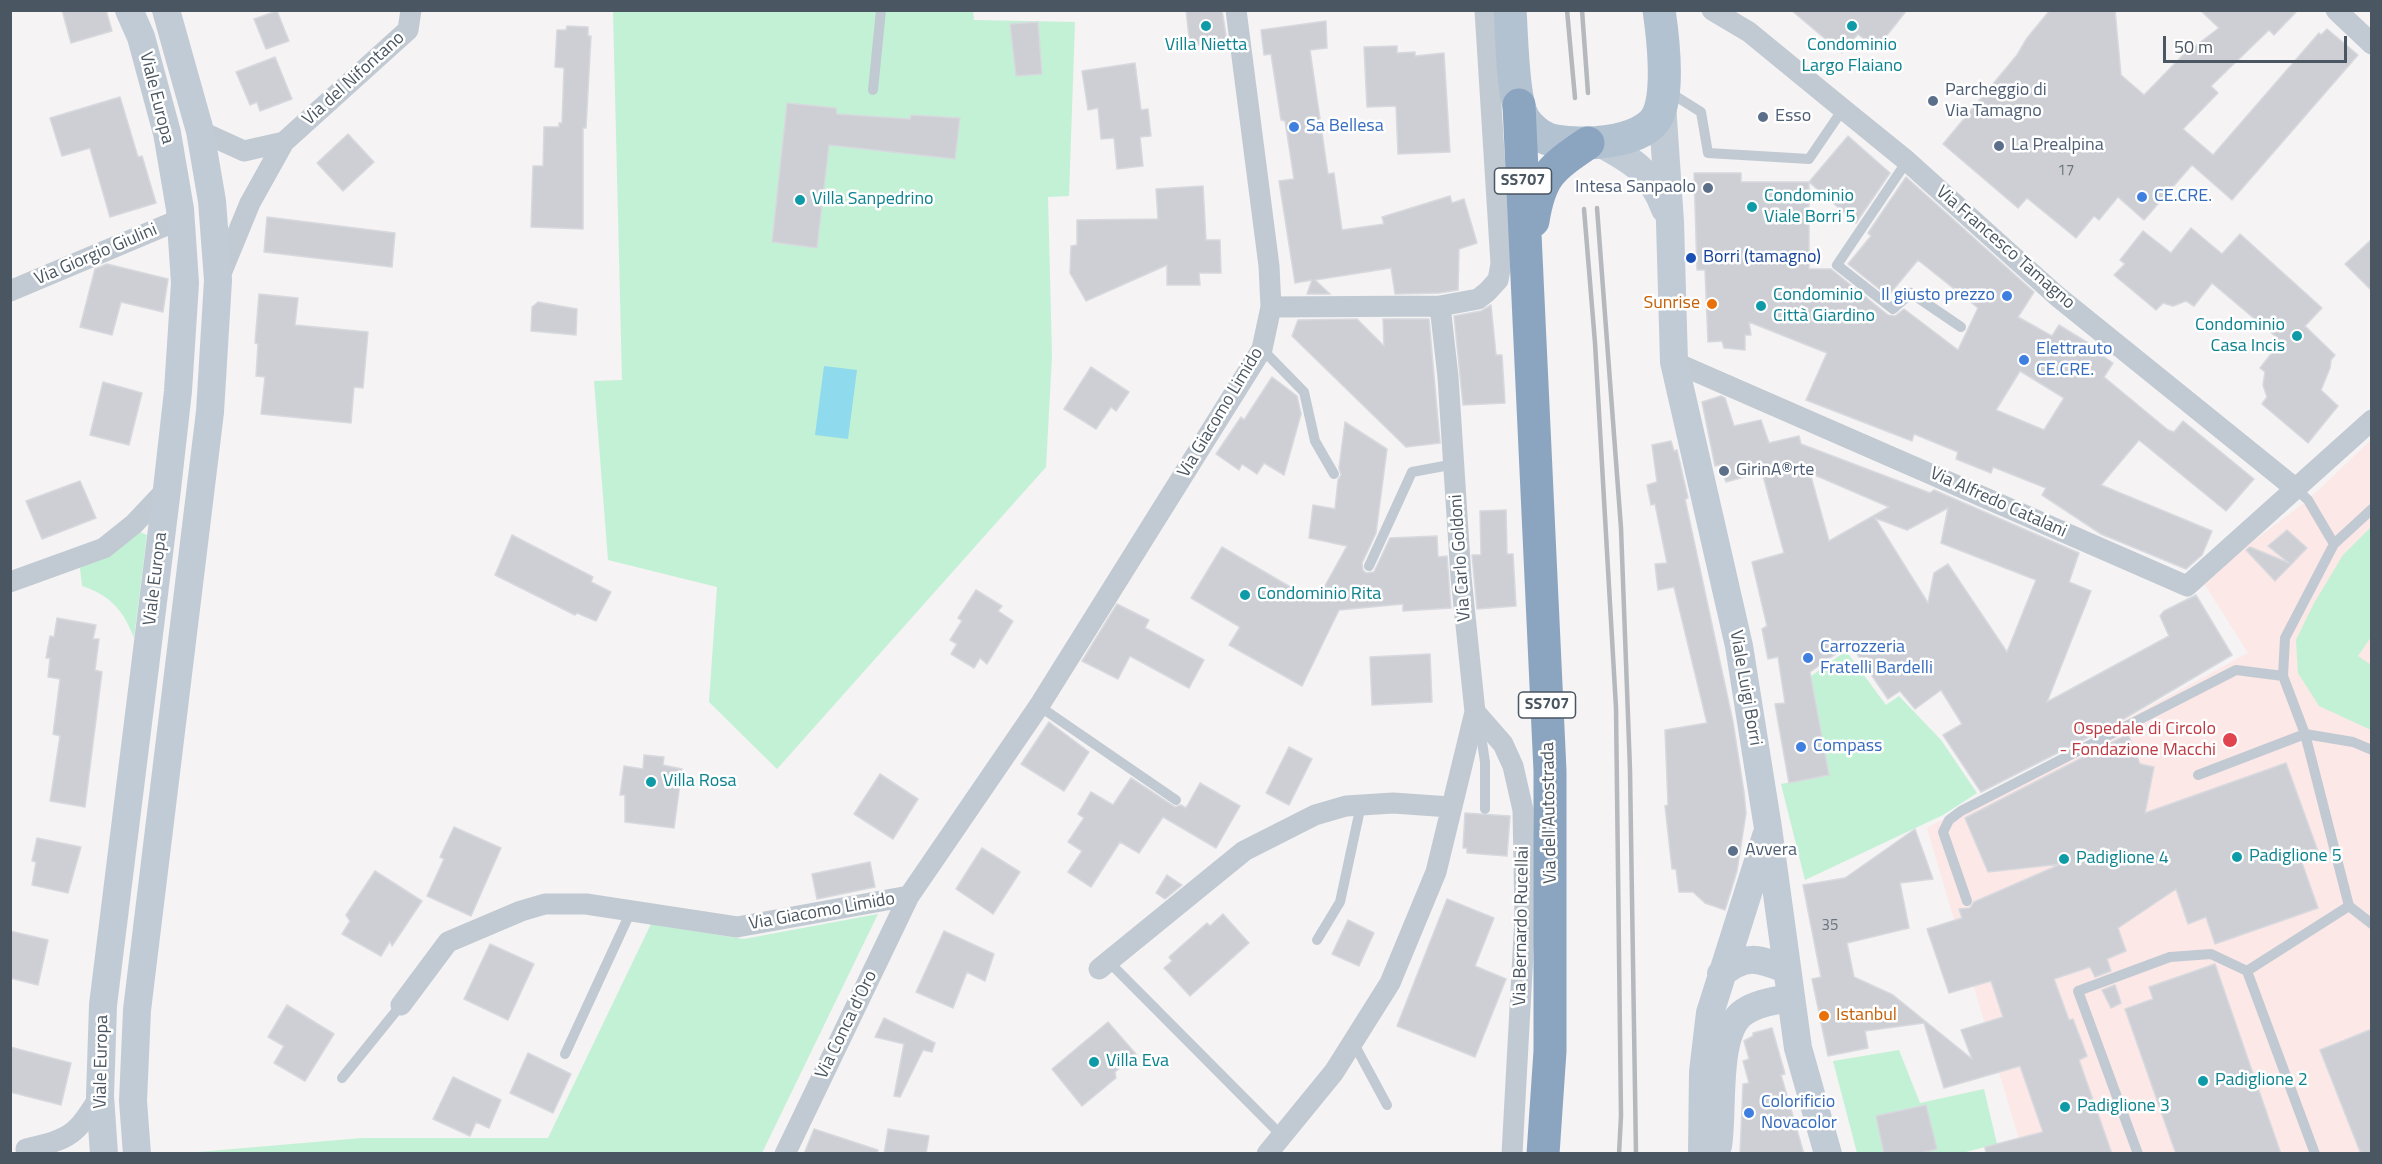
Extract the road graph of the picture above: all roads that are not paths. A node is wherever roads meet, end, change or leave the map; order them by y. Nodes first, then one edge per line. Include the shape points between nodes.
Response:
1 (129, 10) edge
2 (166, 10) edge
3 (411, 10) edge
4 (881, 10) edge
5 (1236, 10) edge
6 (1485, 10) edge
7 (1510, 10) edge
8 (1712, 10) edge
9 (2338, 11) edge
10 (1662, 14) edge
11 (2372, 44) edge
12 (873, 90) dead end
13 (1663, 96) junction
14 (1519, 105) junction
15 (1843, 109) junction
16 (200, 131) junction
17 (284, 142) junction
18 (1593, 142) junction
19 (1907, 161) junction
20 (181, 219) junction
21 (1670, 222) junction
22 (1528, 256) junction
23 (218, 280) junction
24 (10, 291) edge
25 (1440, 306) junction
26 (1271, 307) junction
27 (1961, 327) dead end
28 (1262, 349) junction
29 (1674, 362) junction
30 (2372, 420) edge
31 (1455, 464) junction
32 (1334, 474) dead end
33 (167, 489) junction
34 (2296, 489) junction
35 (2372, 509) edge
36 (2334, 544) junction
37 (1369, 566) dead end
38 (10, 582) edge
39 (2283, 676) junction
40 (1039, 706) junction
41 (1476, 714) junction
42 (2305, 734) junction
43 (2372, 750) edge
44 (2198, 775) dead end
45 (1176, 800) dead end
46 (1361, 805) junction
47 (1450, 807) junction
48 (1485, 809) dead end
49 (1768, 828) junction
50 (909, 897) junction
51 (1967, 901) dead end
52 (2349, 906) junction
53 (631, 912) junction
54 (2372, 924) edge
55 (1317, 940) dead end
56 (1103, 965) joint
57 (1785, 969) junction
58 (2247, 971) junction
59 (1721, 974) junction
60 (1789, 998) junction
61 (401, 1005) joint
62 (1353, 1042) junction
63 (565, 1054) dead end
64 (342, 1078) dead end
65 (100, 1096) junction
66 (1387, 1106) dead end
67 (1281, 1135) junction
68 (23, 1149) edge
69 (104, 1154) edge
70 (137, 1154) edge
71 (785, 1154) edge
72 (1267, 1154) edge
73 (1512, 1154) edge
74 (1543, 1154) edge
75 (1702, 1154) edge
76 (1717, 1154) edge
77 (1827, 1154) edge
78 (2138, 1154) edge
79 (2315, 1154) edge

1 - 20 street, Viale Europa via 141,37 167,133
2 - 16 street, Viale Europa
3 - 17 street, Via del Nifontano via 408,30
4 - 12 lane
5 - 26 street, Via Giacomo Limido via 1268,254
6 - 25 street via 1500,272 1495,285 1478,299
7 - 14 main road
8 - 15 street, Via Francesco Tamagno via 1749,32
9 - 11 street
10 - 13 main road
13 - 15 lane via 1701,112 1708,153 1809,159
13 - 18 main road via 1657,117 1648,128 1623,138
13 - 21 street, Viale Luigi Borri
14 - 18 main road via 1530,127 1547,139
14 - 22 highway, SS707
15 - 19 street, Via Francesco Tamagno
16 - 17 street, Via del Nifontano via 244,151
16 - 23 street, Viale Europa via 212,201
17 - 23 street, Via del Nifontano via 250,203
18 - 21 street, Viale Luigi Borri via 1640,166 1659,193
18 - 22 highway, SS707 via 1559,163 1543,183
19 - 27 lane via 1837,265 1893,309 1911,293
19 - 34 street, Via Francesco Tamagno via 2057,296
20 - 24 street, Via Giorgio Giulini
20 - 33 street, Viale Europa via 185,283
21 - 29 street, Viale Luigi Borri
22 - 74 highway, Via dell'Autostrada / SS707 via 1550,794 1550,1051
23 - 70 street, Viale Europa via 210,412 137,1010 133,1101
25 - 26 street
25 - 31 street, Via Carlo Goldoni
26 - 28 street, Via Giacomo Limido
28 - 32 lane via 1304,392 1315,441
28 - 40 street, Via Giacomo Limido
29 - 34 street, Via Alfredo Catalani via 2187,586
29 - 49 street, Viale Luigi Borri via 1739,646
30 - 34 street
31 - 37 lane via 1412,472
31 - 41 street, Via Carlo Goldoni via 1461,577
33 - 38 street via 104,548
33 - 65 street, Viale Europa via 103,1005
34 - 36 lane via 2308,500
35 - 36 lane
36 - 39 lane via 2285,638
39 - 42 lane
39 - 51 lane via 2236,670 1960,811 1943,832
40 - 45 lane
40 - 50 street, Via Giacomo Limido
41 - 47 street, Via Carlo Goldoni
41 - 48 lane via 1485,762
41 - 73 street, Via Bernardo Rucellai via 1503,744 1513,766 1523,810 1525,917
42 - 43 lane via 2353,742
42 - 44 lane
42 - 52 lane
46 - 47 street
46 - 55 lane via 1340,902
46 - 56 street via 1315,815 1244,851
47 - 62 street, Via Carlo Goldoni via 1436,872 1390,983
49 - 57 street, Viale Luigi Borri
49 - 59 street
50 - 53 street, Via Giacomo Limido via 737,927
50 - 71 street, Via Conca d'Oro
52 - 54 lane
52 - 58 lane
53 - 61 street, Via Giacomo Limido via 586,904 545,904 521,911 448,942
53 - 63 lane
56 - 67 lane
57 - 59 street via 1749,959 1736,962
57 - 60 street, Viale Luigi Borri
58 - 78 lane via 2211,954 2170,957 2079,991
58 - 79 lane
59 - 75 street via 1710,1012 1704,1058
60 - 76 street via 1743,1012 1728,1034
60 - 77 street, Viale Luigi Borri via 1797,1048
61 - 64 lane
62 - 66 lane
62 - 67 street, Via Carlo Goldoni via 1334,1072
65 - 68 street via 83,1124 69,1137
65 - 69 street, Viale Europa
67 - 72 street, Via Carlo Goldoni

